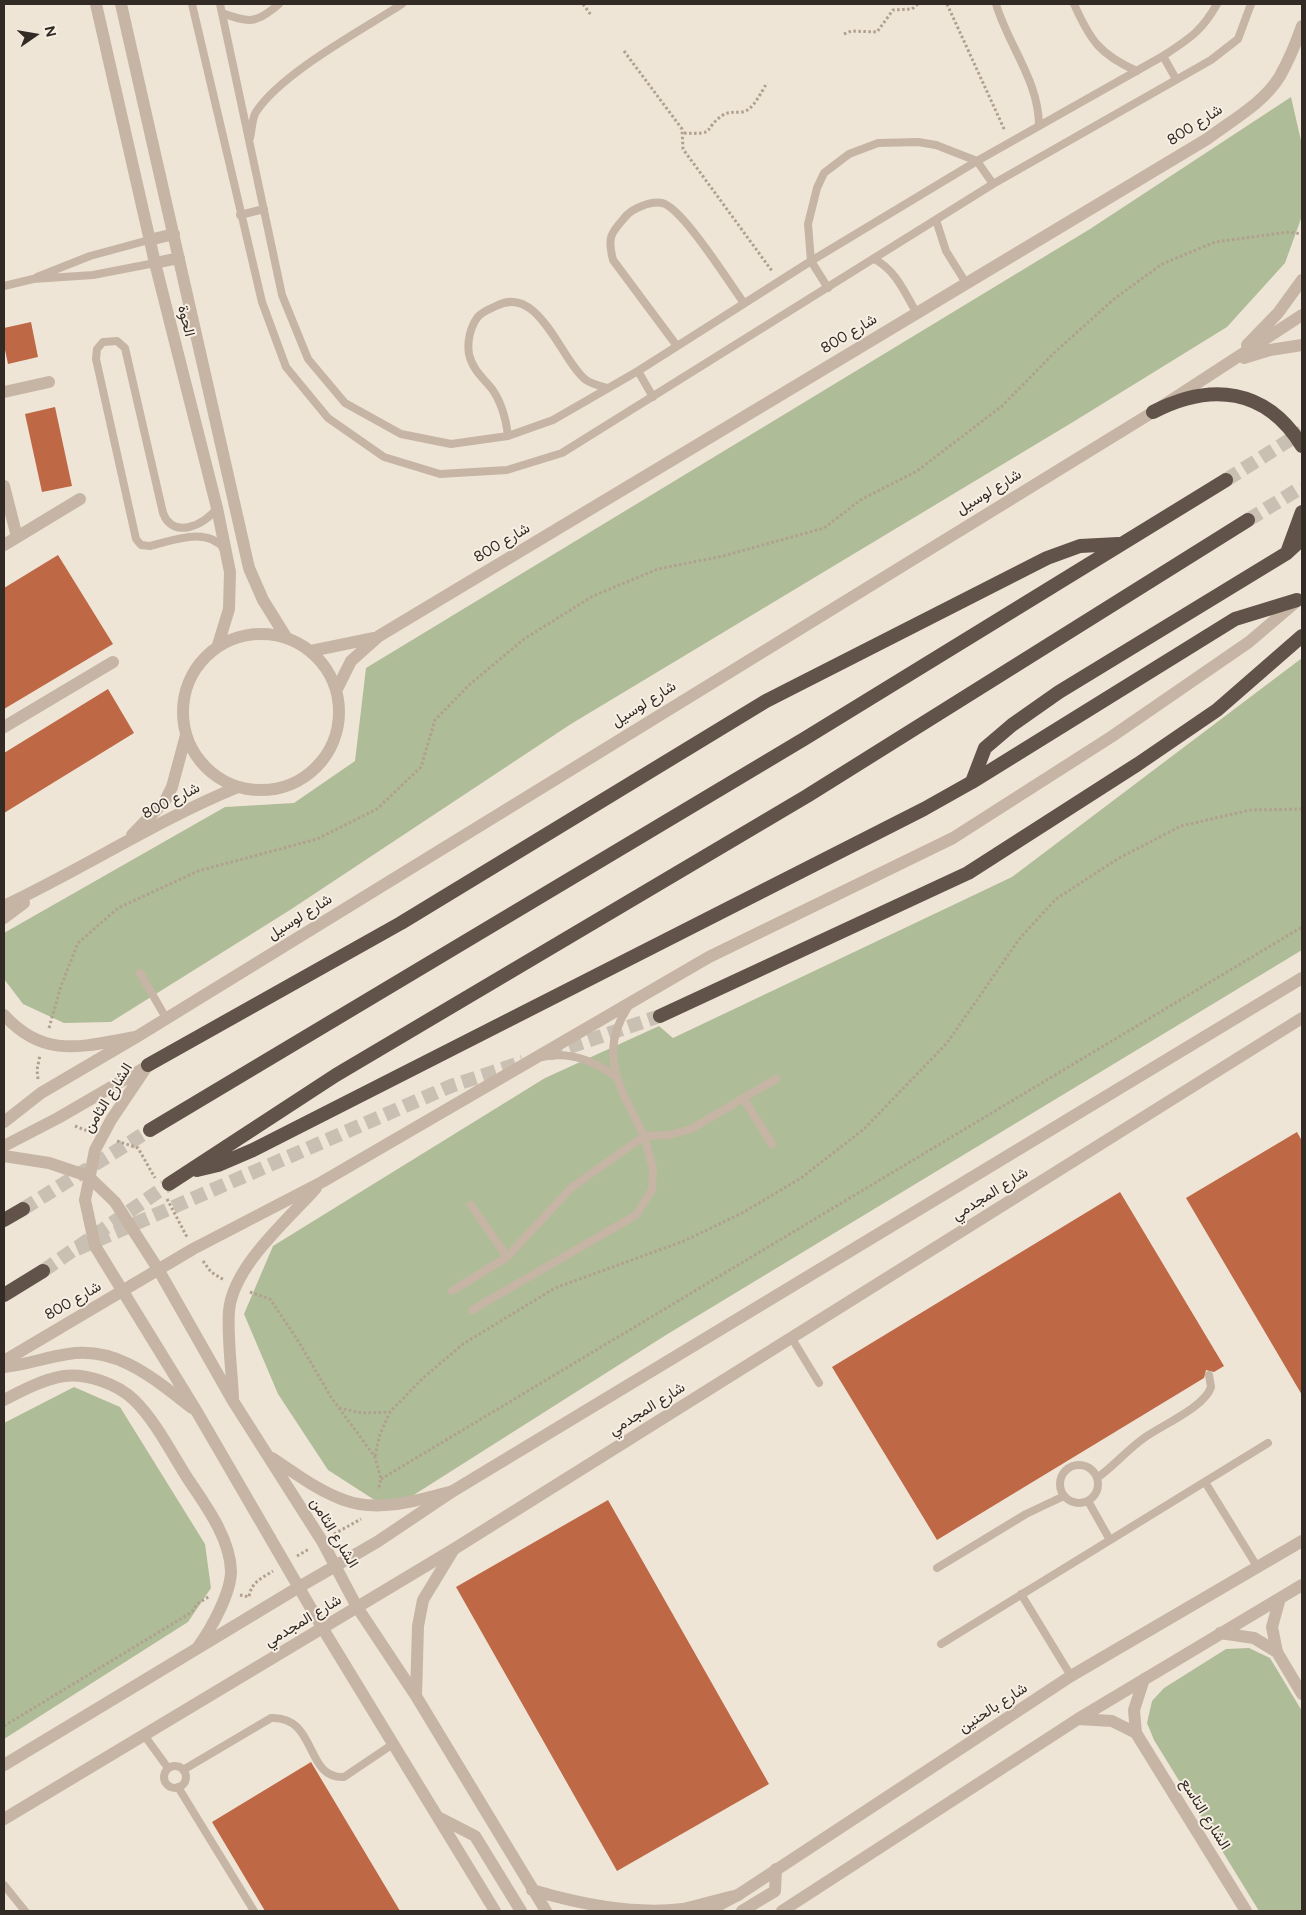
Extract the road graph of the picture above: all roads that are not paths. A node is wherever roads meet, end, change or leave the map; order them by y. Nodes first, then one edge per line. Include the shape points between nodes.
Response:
1 (96, 4) edge
2 (121, 4) edge
3 (192, 4) edge
4 (220, 4) edge
5 (279, 4) edge
6 (402, 4) edge
7 (996, 4) edge
8 (1074, 4) edge
9 (1217, 4) edge
10 (1251, 4) edge
11 (222, 13) junction
12 (1302, 26) edge
13 (1163, 56) junction
14 (1137, 71) junction
15 (1176, 79) junction
16 (1039, 126) junction
17 (250, 142) junction
18 (977, 160) junction
19 (992, 184) junction
20 (264, 209) junction
21 (240, 215) junction
22 (936, 220) junction
23 (174, 234) junction
24 (149, 240) junction
25 (179, 258) junction
26 (874, 259) junction
27 (810, 261) junction
28 (154, 264) junction
29 (33, 279) junction
30 (1302, 280) edge
31 (966, 283) junction
32 (4, 286) edge
33 (828, 288) junction
34 (744, 303) junction
35 (916, 312) junction
36 (1302, 315) edge
37 (1302, 345) edge
38 (677, 346) junction
39 (1230, 363) junction
40 (638, 371) junction
41 (49, 382) dead end
42 (607, 388) junction
43 (4, 392) edge
44 (653, 397) junction
45 (1153, 412) junction
46 (508, 436) junction
47 (1302, 446) edge
48 (1226, 480) tunnel mouth
49 (4, 486) edge
50 (80, 499) dead end
51 (217, 508) junction
52 (1302, 512) edge
53 (1248, 520) tunnel mouth
54 (17, 537) junction
55 (1302, 539) edge
56 (1122, 543) junction
57 (4, 545) edge
58 (226, 552) junction
59 (1287, 554) junction
60 (1300, 599) edge
61 (379, 636) junction
62 (1302, 636) edge
63 (286, 637) junction
64 (218, 645) junction
65 (311, 651) junction
66 (113, 662) dead end
67 (337, 689) junction
68 (4, 727) edge
69 (186, 735) junction
70 (972, 782) junction
71 (238, 788) junction
72 (120, 846) junction
73 (42, 889) junction
74 (4, 906) edge
75 (4, 918) edge
76 (140, 973) dead end
77 (1302, 978) edge
78 (630, 1004) junction
79 (4, 1015) edge
80 (660, 1016) tunnel mouth
81 (166, 1018) junction
82 (1302, 1018) edge
83 (138, 1036) junction
84 (533, 1059) junction
85 (148, 1065) junction
86 (615, 1076) junction
87 (776, 1079) dead end
88 (743, 1098) junction
89 (4, 1122) edge
90 (150, 1130) tunnel mouth
91 (644, 1136) junction
92 (772, 1144) dead end
93 (4, 1146) edge
94 (4, 1156) edge
95 (184, 1174) junction
96 (88, 1176) junction
97 (322, 1182) junction
98 (163, 1186) tunnel mouth
99 (471, 1205) dead end
100 (23, 1209) tunnel mouth
101 (4, 1220) edge
102 (507, 1257) junction
103 (158, 1269) junction
104 (44, 1270) tunnel mouth
105 (123, 1291) junction
106 (452, 1292) dead end
107 (4, 1295) edge
108 (472, 1310) dead end
109 (791, 1337) junction
110 (4, 1361) edge
111 (4, 1366) edge
112 (1209, 1375) dead end
113 (819, 1383) dead end
114 (4, 1400) edge
115 (233, 1401) junction
116 (198, 1412) junction
117 (1268, 1443) dead end
118 (267, 1455) junction
119 (1096, 1478) junction
120 (1205, 1482) junction
121 (453, 1491) junction
122 (1064, 1496) junction
123 (1088, 1501) junction
124 (1110, 1540) junction
125 (1302, 1540) edge
126 (454, 1549) junction
127 (337, 1566) junction
128 (938, 1568) dead end
129 (1258, 1568) junction
130 (1302, 1585) edge
131 (299, 1587) junction
132 (1021, 1594) junction
133 (1280, 1598) junction
134 (358, 1607) junction
135 (323, 1629) junction
136 (1220, 1633) junction
137 (941, 1644) dead end
138 (198, 1647) junction
139 (1277, 1652) junction
140 (1072, 1676) junction
141 (1144, 1679) junction
142 (1302, 1694) edge
143 (416, 1696) junction
144 (1078, 1719) junction
145 (1136, 1733) junction
146 (144, 1735) junction
147 (393, 1744) junction
148 (4, 1765) edge
149 (168, 1768) junction
150 (183, 1770) junction
151 (178, 1787) junction
152 (438, 1817) junction
153 (4, 1819) edge
154 (776, 1869) junction
155 (4, 1885) edge
156 (532, 1890) junction
157 (738, 1895) junction
158 (25, 1911) edge
159 (254, 1911) edge
160 (495, 1911) edge
161 (521, 1911) edge
162 (546, 1911) edge
163 (708, 1911) edge
164 (742, 1911) edge
165 (782, 1911) edge
166 (1246, 1911) edge

1 - 24 street, الحوة
2 - 23 street, الحوة
3 - 21 lane
4 - 11 lane
5 - 11 lane via 257,19 246,22
6 - 17 lane via 298,72 272,94 255,113
7 - 16 lane via 1035,93
8 - 14 lane via 1104,54
9 - 13 lane via 1206,24
10 - 15 lane via 1238,38 1211,60
11 - 17 lane
12 - 31 street, شارع 800 via 1280,77 1256,103 1207,139
13 - 14 lane
13 - 15 lane
14 - 16 lane
15 - 19 lane
16 - 18 lane
17 - 20 lane
18 - 19 lane
18 - 27 lane
18 - 27 lane via 918,142 878,143 849,154 824,173 817,188 808,224
19 - 22 lane
20 - 21 lane
20 - 46 lane via 282,295 308,359 344,403 401,434 451,444
21 - 44 lane via 262,302 286,367 328,418 384,457 440,474 508,470 562,453
22 - 26 lane
22 - 31 lane via 946,251
23 - 24 street
23 - 25 street, الحوة
24 - 28 street, الحوة
24 - 29 lane via 90,256
25 - 28 street
25 - 63 street, الحوة via 249,568 263,600
26 - 33 lane
26 - 35 lane via 897,279
27 - 33 lane
27 - 34 lane
28 - 29 lane via 93,275
28 - 51 street, الحوة
29 - 32 lane
30 - 39 street via 1278,313
31 - 35 street, شارع 800
33 - 44 lane
34 - 38 lane
34 - 38 lane via 680,214 662,203 648,204 629,213 611,232 609,244 613,260
35 - 61 street, شارع 800
36 - 39 street, شارع لوسيل
37 - 39 street via 1270,350
38 - 40 lane
39 - 45 street, شارع لوسيل
40 - 42 lane
40 - 44 lane
41 - 43 street
42 - 46 lane via 553,420
42 - 46 lane via 584,379 549,328 531,309 516,302 500,304 479,314 472,325 469,354 501,406
45 - 47 highway via 1197,396 1245,396 1286,423
45 - 81 street, شارع لوسيل
48 - 56 highway
49 - 54 street
50 - 54 street
51 - 58 street, الحوة
51 - 58 lane via 202,522 182,528 172,526 165,518 124,348 117,341 103,342 96,349 96,359 136,540 150,546 202,536 216,541
52 - 59 highway
53 - 95 highway via 807,796 336,1075
54 - 57 street
55 - 59 highway
56 - 85 highway via 1080,546 1047,558 766,701 401,923
56 - 90 highway via 804,739
58 - 64 street, الحوة via 231,597 227,622
59 - 70 highway via 1058,692 1012,725 985,748
60 - 70 highway via 1235,619
60 - 78 street via 1249,642 1111,737 953,838 709,957
61 - 65 street, شارع 800
61 - 67 street, شارع 800 via 352,661
62 - 80 highway via 1217,710 968,873
63 - 64 street via 263,632 240,635
63 - 65 street
64 - 69 street via 200,662 187,684 182,710
65 - 67 street via 331,675
66 - 68 street
67 - 71 street via 340,710 338,732 330,751 316,768 300,781 280,789
69 - 71 street via 197,758 215,776
69 - 72 street, شارع 800 via 165,801
70 - 95 highway via 865,840 253,1150 218,1165
71 - 72 street, شارع 800 via 195,805
72 - 73 street, شارع 800
73 - 74 street, شارع 800
73 - 75 street, شارع 800
76 - 81 lane
77 - 121 street, شارع المجدمي
78 - 84 street
78 - 86 lane via 614,1038
79 - 83 street via 30,1038 43,1044 80,1047
81 - 83 street, شارع لوسيل
82 - 109 street, شارع المجدمي
83 - 89 street, شارع لوسيل via 41,1093
84 - 86 lane via 558,1055 576,1057 594,1062
84 - 97 street
85 - 93 street
85 - 96 street, الشارع الثامن via 101,1136
86 - 91 lane
87 - 88 lane
88 - 91 lane via 691,1129 669,1135
88 - 92 lane
91 - 102 lane via 572,1188
91 - 108 lane via 653,1169 652,1190 636,1215
94 - 96 street, الشارع الثامن via 49,1163
95 - 98 highway
96 - 103 street, الشارع الثامن via 115,1202
96 - 105 street, الشارع الثامن via 85,1200 95,1246
97 - 103 street
97 - 115 street via 251,1261 235,1287 229,1311
99 - 102 lane
100 - 101 highway
102 - 106 lane
103 - 105 street, شارع 800
103 - 115 street, الشارع الثامن
104 - 107 highway
105 - 110 street, شارع 800
105 - 116 street, الشارع الثامن
109 - 113 lane
109 - 126 street, شارع المجدمي
111 - 116 street via 23,1365 66,1354 103,1354 146,1373
112 - 119 lane via 1211,1387 1202,1401 1144,1438
114 - 138 street via 49,1380 70,1376 108,1384 134,1400 201,1499 228,1550 231,1572 227,1593
115 - 118 street, الشارع الثامن
116 - 131 street, الشارع الثامن
117 - 120 lane
118 - 121 street via 344,1500 390,1505
118 - 127 street, الشارع الثامن
119 - 122 lane via 1090,1468 1084,1466 1067,1469 1061,1478
119 - 123 lane via 1097,1491
120 - 124 lane
120 - 129 lane
121 - 127 street, شارع المجدمي
122 - 123 lane via 1075,1503
122 - 128 lane via 1026,1514
123 - 124 lane
124 - 132 lane
125 - 129 street, شارع بالحنين
126 - 134 street, شارع المجدمي
126 - 143 street via 423,1600 417,1644
127 - 131 street, شارع المجدمي
127 - 134 street, الشارع الثامن
129 - 140 street, شارع بالحنين
130 - 133 street
131 - 135 street, الشارع الثامن
131 - 138 street, شارع المجدمي
132 - 137 lane
132 - 140 lane
133 - 136 street
133 - 139 street via 1272,1626
134 - 135 street, شارع المجدمي
134 - 143 street, الشارع الثامن
135 - 146 street, شارع المجدمي
135 - 147 street, الشارع الثامن
136 - 139 street via 1254,1638
136 - 141 street
138 - 148 street, شارع المجدمي
139 - 142 street
140 - 154 street, شارع بالحنين
141 - 144 street
141 - 145 street, الشارع التاسع via 1134,1710
143 - 156 street, الشارع الثامن
144 - 145 street via 1112,1721
144 - 165 street
145 - 166 street, الشارع التاسع
146 - 149 lane
146 - 153 street, شارع المجدمي
147 - 150 lane via 344,1777 335,1778 320,1766 299,1728 286,1720 271,1718
147 - 152 street, الشارع الثامن
149 - 150 lane via 175,1766
149 - 151 lane via 164,1776 167,1784
150 - 151 lane via 184,1782
151 - 159 lane
152 - 160 street, الشارع الثامن
152 - 161 street via 475,1836
154 - 157 street, شارع بالحنين
154 - 164 street via 775,1891
155 - 158 lane
156 - 157 street via 576,1903 638,1911 681,1909
156 - 162 street, الشارع الثامن
157 - 163 street, شارع بالحنين

